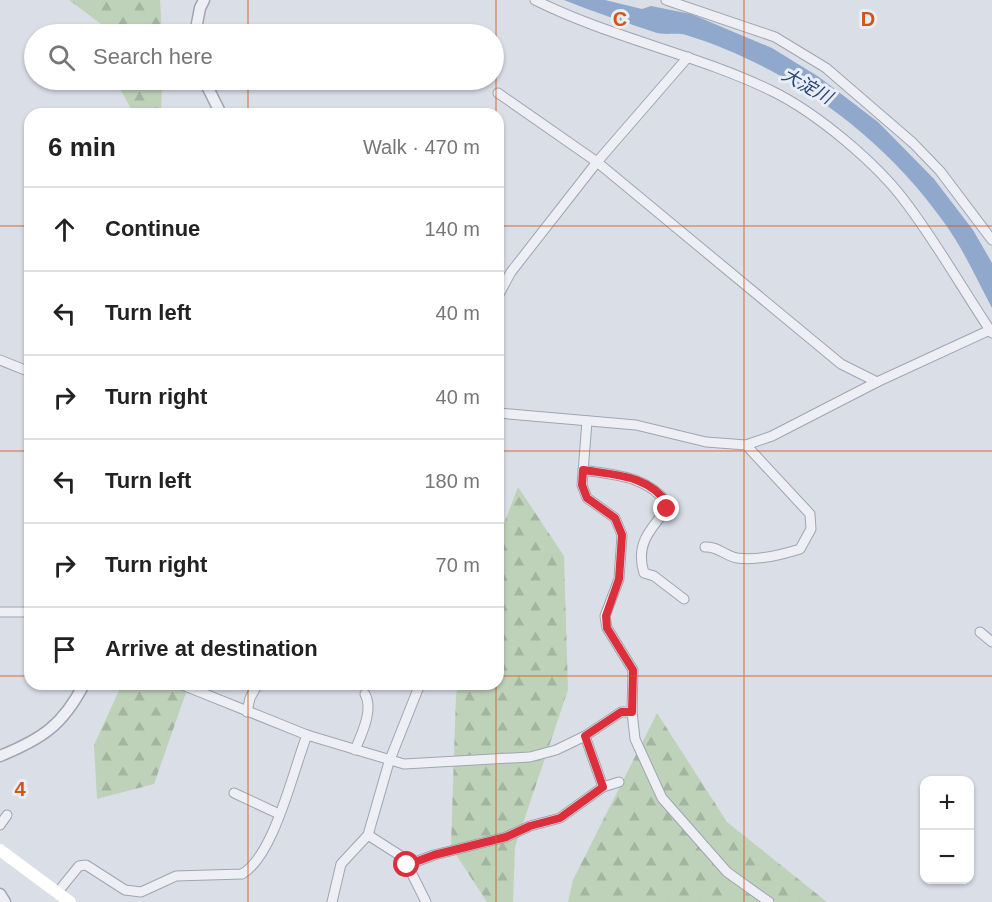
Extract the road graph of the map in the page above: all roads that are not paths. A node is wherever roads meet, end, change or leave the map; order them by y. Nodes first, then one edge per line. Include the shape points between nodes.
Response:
1 (204, 0) edge
2 (535, 0) edge
3 (666, 0) edge
4 (197, 24) edge
5 (688, 57) junction
6 (209, 90) edge
7 (498, 93) dead end
8 (218, 108) edge
9 (597, 162) junction
10 (992, 240) edge
11 (504, 285) edge
12 (991, 330) edge
13 (0, 360) edge
14 (24, 370) edge
15 (877, 382) junction
16 (504, 414) edge
17 (587, 421) junction
18 (746, 445) junction
19 (583, 470) junction
20 (705, 547) dead end
21 (684, 599) dead end
22 (0, 612) edge
23 (24, 612) edge
24 (980, 632) dead end
25 (992, 642) edge
26 (81, 690) edge
27 (194, 690) edge
28 (247, 690) edge
29 (254, 690) edge
30 (418, 690) edge
31 (365, 694) dead end
32 (244, 711) junction
33 (632, 712) junction
34 (307, 735) junction
35 (585, 736) junction
36 (355, 750) junction
37 (0, 756) edge
38 (389, 762) junction
39 (619, 782) dead end
40 (603, 787) junction
41 (234, 793) dead end
42 (279, 814) junction
43 (7, 815) dead end
44 (0, 825) edge
45 (368, 834) junction
46 (0, 850) edge
47 (407, 865) junction
48 (57, 893) junction
49 (0, 894) edge
50 (5, 902) edge
51 (70, 902) edge
52 (332, 902) edge
53 (426, 902) edge
54 (769, 902) edge

1 - 4 street
2 - 5 street
3 - 10 street via 775,37 826,68 914,143
5 - 9 street
5 - 12 street via 774,91 858,152 906,202
6 - 8 street
7 - 9 street
9 - 11 street
9 - 15 street via 796,330 841,364
12 - 15 street
13 - 14 street
15 - 18 street
16 - 17 street
17 - 18 street via 636,425 706,442
17 - 19 street
18 - 20 street via 810,514 811,529 800,549 779,556 736,558 712,546
19 - 21 street via 637,479 664,498 667,509 646,533 640,560 644,573
19 - 33 street via 582,485 587,498 615,518 622,535 619,579 606,616 607,628 633,670
22 - 23 street
24 - 25 street
26 - 37 street via 53,728 33,743
27 - 32 street
28 - 32 street
29 - 32 street
30 - 38 street
31 - 36 street via 366,720
32 - 34 street
33 - 35 street via 621,712
33 - 54 street via 635,740 662,798 727,872
34 - 36 street
34 - 42 street
35 - 38 street via 530,757
35 - 40 street
36 - 38 street
38 - 45 street
39 - 40 street
40 - 47 street via 560,818
41 - 42 street
42 - 48 street via 263,852 242,874 176,876 141,892 125,890 86,865 79,866
43 - 44 street
45 - 47 street via 404,858
45 - 52 street via 341,864
46 - 48 main road
47 - 53 street
48 - 51 main road
49 - 50 street

